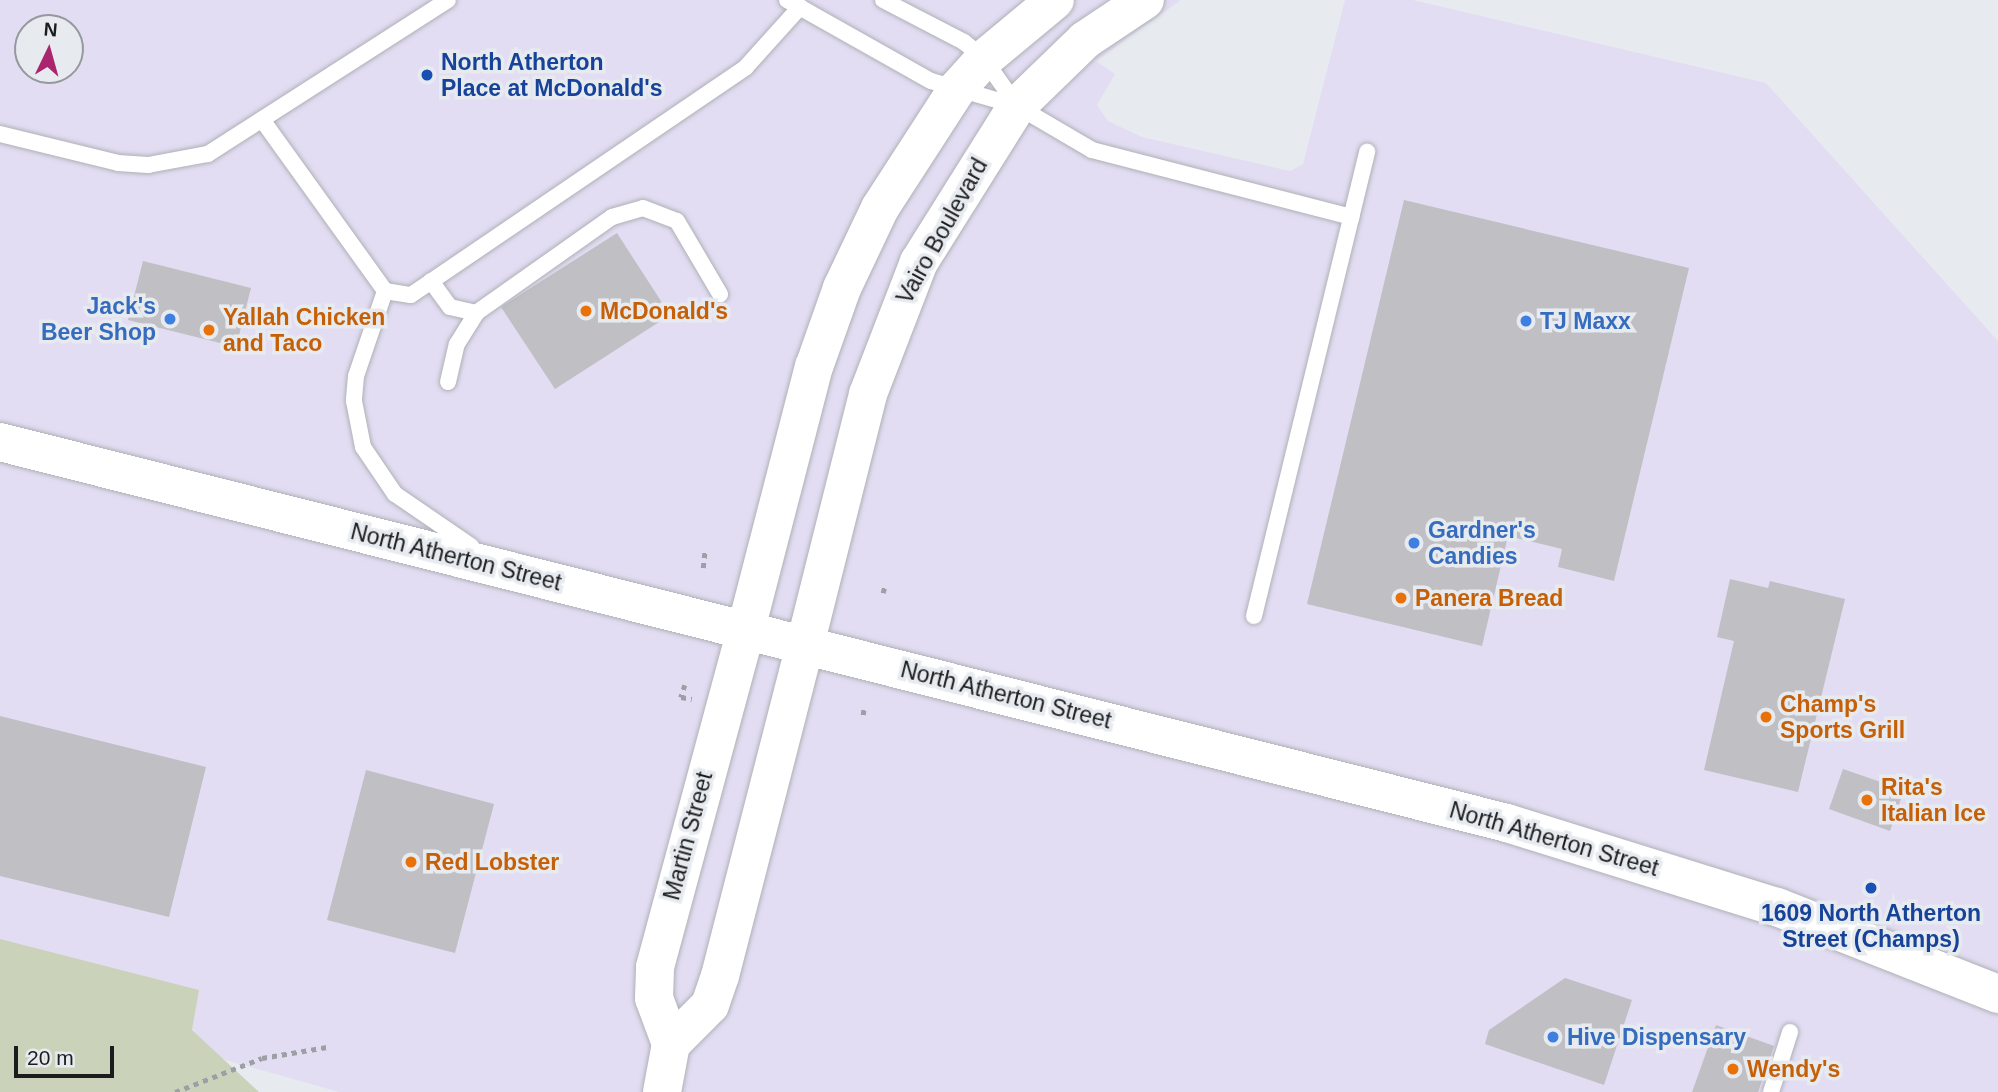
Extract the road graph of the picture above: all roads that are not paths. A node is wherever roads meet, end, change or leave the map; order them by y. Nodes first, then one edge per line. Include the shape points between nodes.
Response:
1 (448, 0) edge
2 (883, 0) edge
3 (1055, 0) edge
4 (1144, 0) edge
5 (794, 4) edge
6 (984, 59) junction
7 (957, 89) junction
8 (1017, 106) junction
9 (263, 121) junction
10 (0, 134) edge
11 (1367, 152) dead end
12 (1352, 217) junction
13 (431, 281) junction
14 (384, 291) junction
15 (720, 294) dead end
16 (476, 313) junction
17 (448, 382) dead end
18 (0, 442) edge
19 (550, 581) junction
20 (1254, 616) dead end
21 (746, 629) junction
22 (805, 645) junction
23 (1998, 994) edge
24 (1790, 1032) dead end
25 (671, 1044) junction
26 (662, 1092) edge
27 (1771, 1092) edge

1 - 9 lane
2 - 6 lane via 958,37
3 - 6 main road
4 - 8 main road, Vairo Boulevard via 1085,40
5 - 7 lane via 931,81
5 - 13 lane via 746,67
6 - 7 main road
6 - 8 lane
7 - 8 lane
7 - 21 main road via 880,208 842,288 814,366
8 - 12 lane via 1092,150 1130,164
8 - 22 main road, Vairo Boulevard via 943,219 898,309 868,394
9 - 10 lane via 208,154 148,165 118,163
9 - 14 lane
11 - 12 lane
12 - 20 lane
13 - 14 lane via 411,295
13 - 16 lane via 450,307
14 - 19 lane via 356,376 354,401 363,447 395,494 435,525
15 - 16 lane via 677,221 643,208 612,217
16 - 17 lane via 457,344
18 - 19 main road, North Atherton Street
19 - 21 main road, North Atherton Street
21 - 22 main road, North Atherton Street
21 - 25 main road, Martin Street via 655,967 654,998
22 - 23 main road, North Atherton Street via 1507,823 1777,907
22 - 25 main road via 720,976 710,1004
24 - 27 lane
25 - 26 main road

